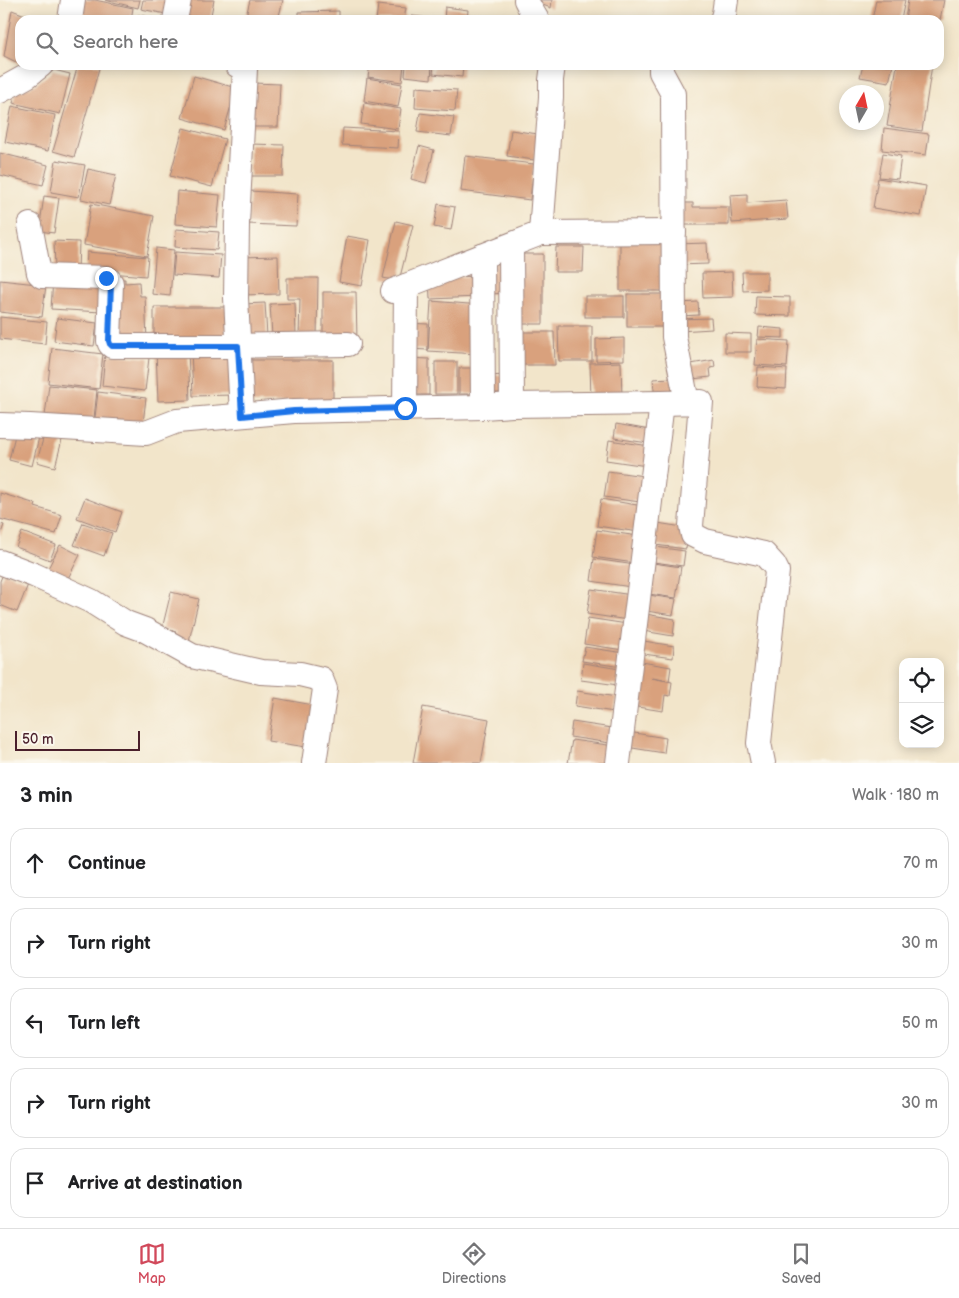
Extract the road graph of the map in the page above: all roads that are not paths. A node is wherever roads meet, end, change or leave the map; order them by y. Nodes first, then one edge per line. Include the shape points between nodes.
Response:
1 (73, 0) edge
2 (179, 0) edge
3 (526, 0) edge
4 (726, 0) edge
5 (71, 15) edge
6 (176, 15) edge
7 (534, 15) edge
8 (724, 15) edge
9 (35, 70) edge
10 (244, 70) edge
11 (553, 70) edge
12 (661, 70) edge
13 (0, 91) edge
14 (30, 225) dead end
15 (674, 232) junction
16 (541, 233) junction
17 (511, 246) junction
18 (482, 256) junction
19 (348, 344) dead end
20 (238, 346) junction
21 (687, 402) junction
22 (662, 403) junction
23 (512, 404) junction
24 (483, 407) junction
25 (405, 408) junction
26 (242, 416) junction
27 (0, 425) edge
28 (0, 562) edge
29 (314, 763) edge
30 (618, 763) edge
31 (763, 763) edge

1 - 5 street
2 - 6 street
3 - 7 street
4 - 8 street
9 - 13 street
10 - 20 street via 236,298
11 - 16 street
12 - 15 street via 672,94
14 - 20 street via 42,276 109,280 112,346
15 - 16 street
15 - 21 street via 674,337
16 - 17 street
17 - 18 street
17 - 23 street
18 - 24 street
18 - 25 street via 400,288
19 - 20 street
20 - 26 street
21 - 22 street
21 - 31 street via 701,402 691,526 693,536 764,554 777,571 759,743
22 - 23 street
22 - 30 street
23 - 24 street
24 - 25 street
25 - 26 street
26 - 27 street via 177,421 146,433
28 - 29 street via 91,601 126,623 192,656 261,672 300,674 321,679 324,689

